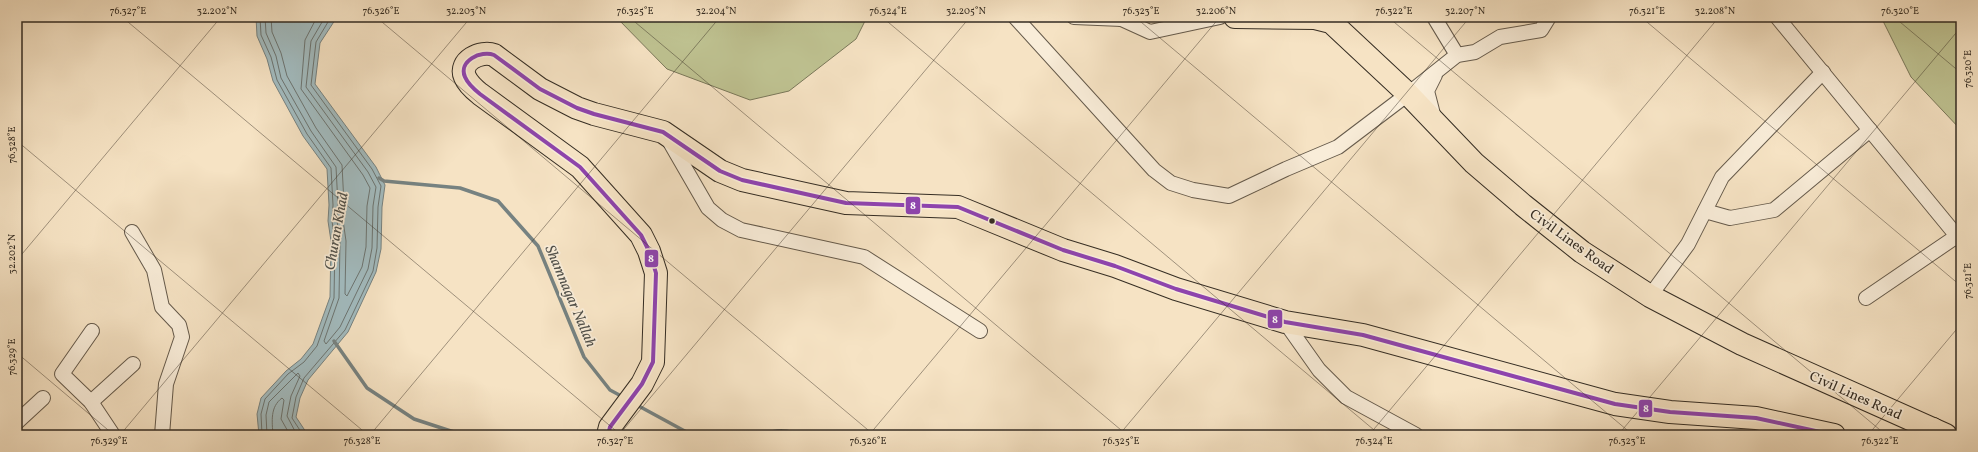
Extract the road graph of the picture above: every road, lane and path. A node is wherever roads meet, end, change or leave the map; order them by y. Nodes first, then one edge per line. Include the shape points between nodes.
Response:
1 (1015, 17) edge
2 (1074, 17) edge
3 (1220, 17) edge
4 (1235, 17) edge
5 (1434, 17) edge
6 (1548, 17) edge
7 (1777, 17) edge
8 (1119, 18) edge
9 (1329, 20) edge
10 (1457, 55) junction
11 (1436, 71) junction
12 (1823, 72) junction
13 (1408, 94) junction
14 (1435, 122) junction
15 (1870, 130) junction
16 (663, 132) junction
17 (1705, 211) junction
18 (132, 232) dead end
19 (1959, 239) edge
20 (1650, 296) junction
21 (1866, 298) dead end
22 (1285, 322) junction
23 (980, 331) dead end
24 (92, 332) dead end
25 (133, 364) dead end
26 (43, 398) dead end
27 (91, 402) junction
28 (17, 422) edge
29 (1932, 433) edge
30 (112, 435) edge
31 (162, 435) edge
32 (608, 435) edge
33 (1416, 435) edge
34 (1834, 435) edge

1 - 13 street via 1154,170 1171,183 1193,190 1229,196 1338,147
2 - 8 street
3 - 8 street via 1150,32
4 - 9 main road, Civil Lines Road
5 - 10 street
6 - 10 street via 1541,30 1500,37 1475,52
7 - 12 street
9 - 13 main road, Civil Lines Road
10 - 11 street
11 - 13 street
11 - 14 street via 1427,91
12 - 15 street
12 - 17 street via 1722,177
13 - 14 main road, Civil Lines Road
14 - 20 main road, Civil Lines Road via 1474,163 1522,205 1582,252
15 - 17 street via 1774,210 1730,218
15 - 19 street
16 - 22 main road via 720,171 742,180 846,203 958,207 1063,250 1176,289
16 - 23 street via 708,208 722,220 742,230 864,257
16 - 32 main road via 585,112 540,89 489,53 476,55 466,67 465,77 480,94 580,167 629,220 646,243 656,273 654,353 649,372 621,410
17 - 20 street via 1688,244
18 - 31 street via 154,270 162,307 179,325 182,337 166,384
19 - 21 street
20 - 29 main road, Civil Lines Road via 1742,344
22 - 33 street via 1319,370 1346,397
22 - 34 main road via 1363,335 1615,404 1670,412 1756,418
24 - 27 street via 62,374
25 - 27 street
26 - 28 street
27 - 30 street

